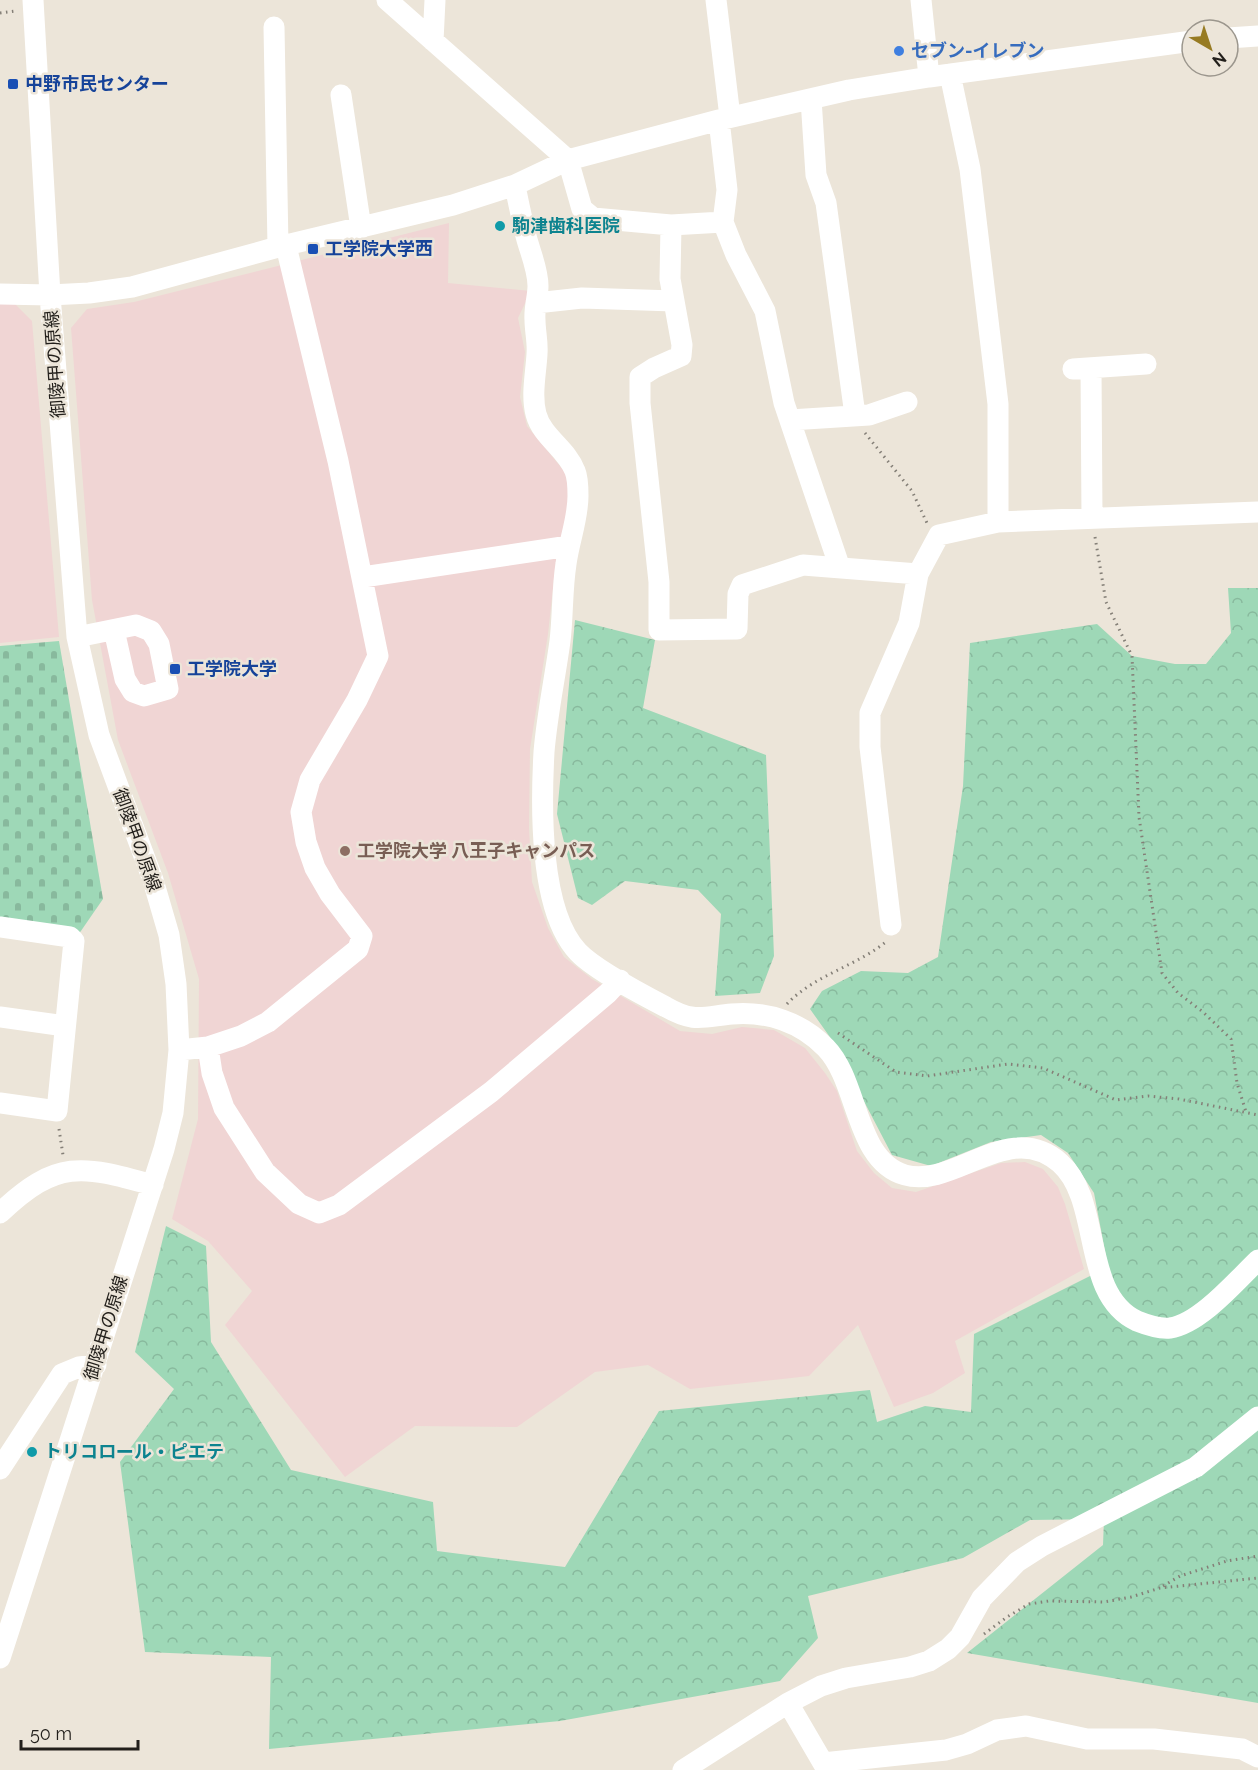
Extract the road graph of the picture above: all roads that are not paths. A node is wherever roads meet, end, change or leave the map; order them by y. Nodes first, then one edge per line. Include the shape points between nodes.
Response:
1 (387, 0) edge
2 (435, 0) edge
3 (716, 0) edge
4 (921, 0) edge
5 (24, 6) edge
6 (274, 27) dead end
7 (1258, 36) edge
8 (1240, 37) edge
9 (433, 41) junction
10 (1180, 43) edge
11 (940, 75) junction
12 (341, 95) dead end
13 (811, 99) junction
14 (725, 119) junction
15 (568, 160) junction
16 (515, 185) junction
17 (723, 222) junction
18 (671, 225) junction
19 (361, 228) junction
20 (282, 247) junction
21 (0, 294) edge
22 (50, 295) junction
23 (674, 301) junction
24 (536, 303) junction
25 (1146, 364) dead end
26 (907, 402) dead end
27 (855, 415) junction
28 (790, 420) junction
29 (1258, 512) edge
30 (1092, 517) junction
31 (998, 522) junction
32 (569, 546) junction
33 (840, 568) junction
34 (918, 574) junction
35 (363, 577) junction
36 (114, 630) dead end
37 (77, 638) junction
38 (891, 925) road end
39 (0, 927) edge
40 (620, 980) junction
41 (0, 1017) edge
42 (65, 1026) junction
43 (208, 1047) junction
44 (179, 1050) junction
45 (0, 1104) edge
46 (153, 1185) junction
47 (0, 1213) edge
48 (1258, 1260) edge
49 (96, 1365) junction
50 (1258, 1417) edge
51 (0, 1469) edge
52 (0, 1658) edge
53 (788, 1703) junction
54 (1258, 1757) edge
55 (683, 1770) edge

1 - 9 street
2 - 9 street
3 - 14 street
4 - 11 street
5 - 22 street, 御陵甲の原線
6 - 20 street
7 - 8 street
9 - 15 street
10 - 11 street
11 - 13 street
11 - 31 street via 970,169 998,404
12 - 19 street
13 - 14 street
13 - 27 street via 816,175 826,203
14 - 15 street
14 - 17 street via 727,190
15 - 16 street
15 - 18 street via 582,209 593,218
16 - 19 street
16 - 24 street via 538,278
17 - 18 street
17 - 28 street via 765,311
18 - 23 street via 670,279
19 - 20 street
20 - 22 street via 132,287
20 - 35 street via 338,461
21 - 22 street
22 - 37 street, 御陵甲の原線
23 - 24 street via 582,298
23 - 33 street via 681,356 640,377 659,582 658,630 737,629 742,585 803,565
24 - 32 street via 537,417 575,470 578,490 578,512
25 - 30 street via 1082,368
26 - 27 street via 869,415
27 - 28 street
28 - 33 street
29 - 30 street
30 - 31 street
31 - 34 street via 939,535
32 - 35 street
32 - 40 street via 544,749 547,869 562,927 578,951
33 - 34 street
34 - 38 street via 909,624 870,713 870,747
35 - 43 street via 378,656 310,780 301,812 315,868 362,936 358,949 268,1022
36 - 37 street
37 - 44 street, 御陵甲の原線 via 99,735 153,880 169,935
39 - 42 street via 70,937 74,941
40 - 43 street via 491,1092 339,1205 319,1213 299,1204 265,1172 224,1108
40 - 48 street via 686,1017 776,1016 812,1035 828,1049 847,1081 872,1148 896,1172 922,1178 1015,1148 1033,1148 1061,1163 1080,1194 1109,1294 1120,1310 1136,1320 1159,1328 1188,1322
41 - 42 street
42 - 45 street via 57,1111
43 - 44 street
44 - 46 street, 御陵甲の原線 via 173,1113
46 - 47 street via 89,1170 65,1171 36,1182
46 - 49 street, 御陵甲の原線
49 - 51 street via 62,1374
49 - 52 street, 御陵甲の原線
50 - 53 street via 1197,1467 1042,1546 1017,1563 982,1598 960,1637 929,1661 846,1678
53 - 54 street via 823,1763 946,1750 997,1730 1026,1726 1088,1739 1154,1739 1242,1749
53 - 55 street

